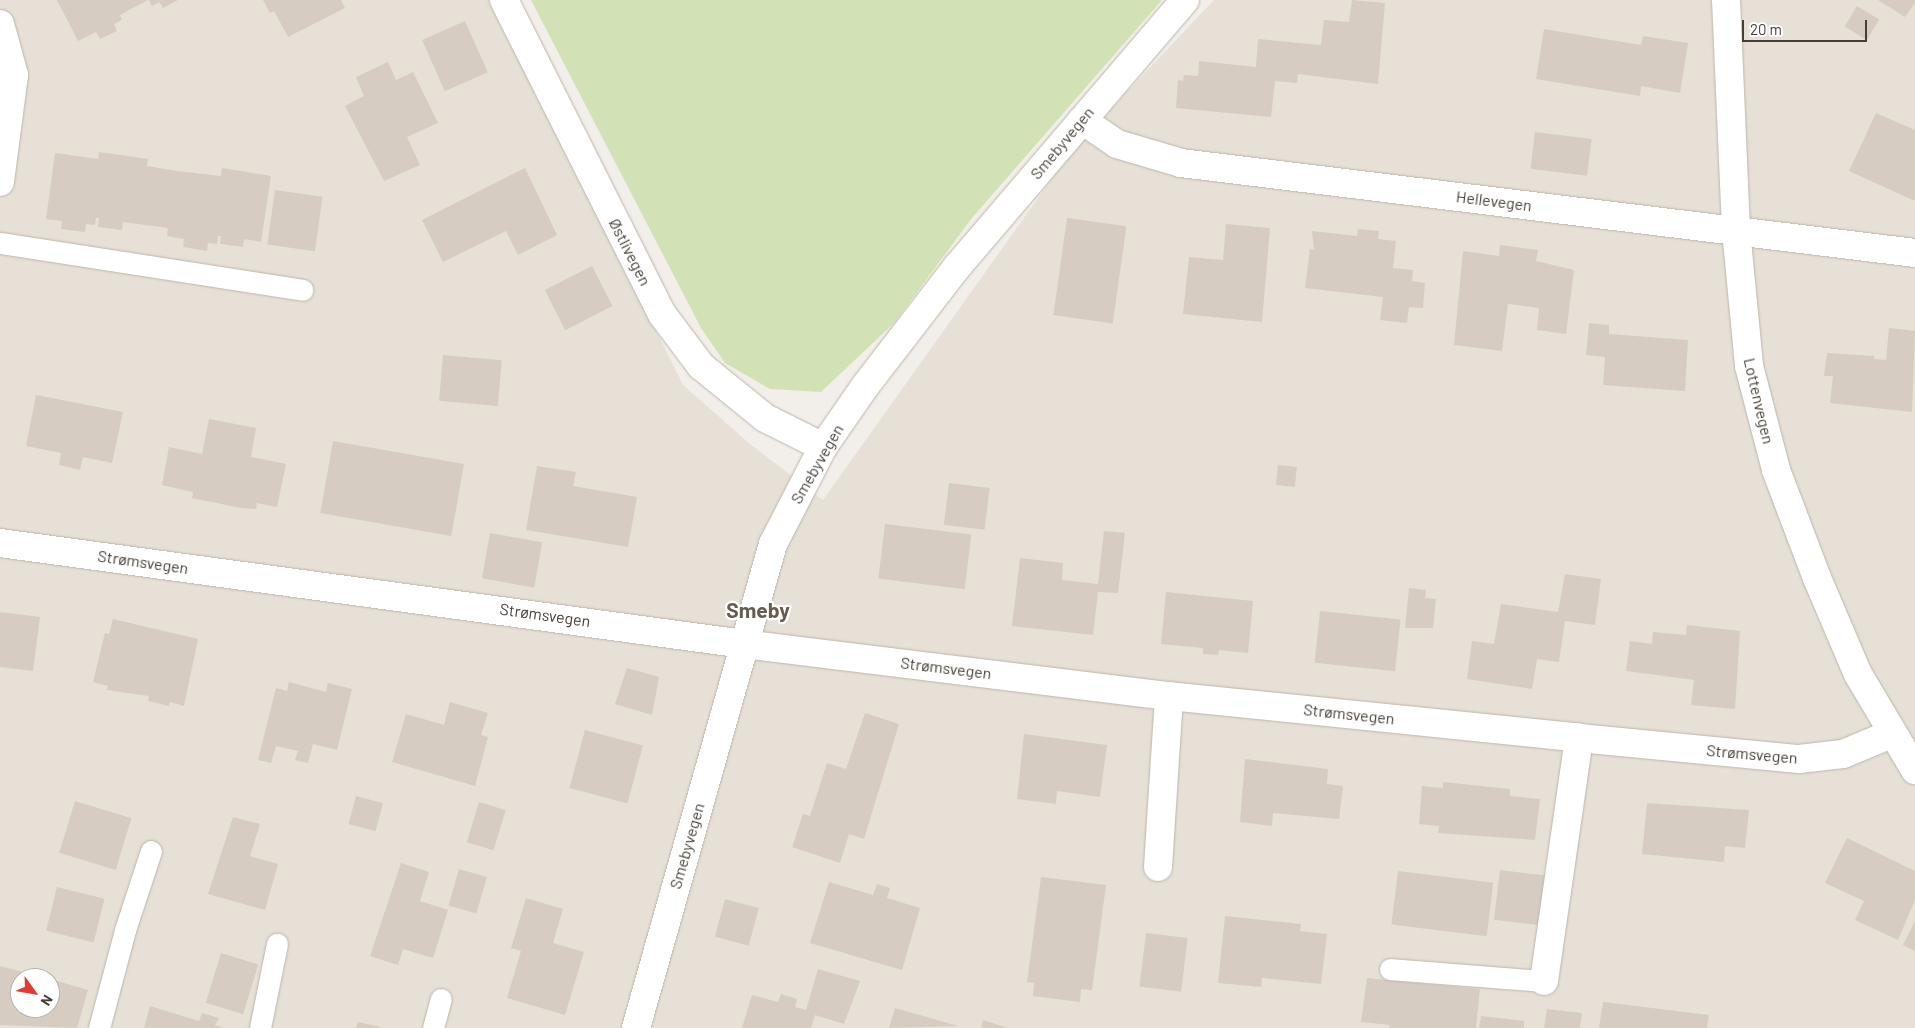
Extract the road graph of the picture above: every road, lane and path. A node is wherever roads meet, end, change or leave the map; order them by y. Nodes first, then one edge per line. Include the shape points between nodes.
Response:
1 (504, 0) edge
2 (1185, 0) edge
3 (1726, 0) edge
4 (0, 24) edge
5 (1082, 120) junction
6 (0, 182) edge
7 (1736, 230) junction
8 (0, 243) edge
9 (1915, 253) edge
10 (302, 290) dead end
11 (823, 447) junction
12 (0, 543) edge
13 (744, 644) junction
14 (1169, 696) junction
15 (1891, 734) junction
16 (1579, 738) junction
17 (1915, 770) edge
18 (151, 851) dead end
19 (1158, 867) dead end
20 (277, 944) dead end
21 (1390, 969) dead end
22 (1544, 981) joint
23 (442, 999) dead end
24 (98, 1028) edge
25 (260, 1028) edge
26 (433, 1028) edge
27 (636, 1028) edge

1 - 11 street, Østlivegen via 662,314 702,366 751,407 765,418
2 - 5 street, Smebyvegen
3 - 7 street, Lottenvegen
4 - 6 street via 14,75
5 - 7 street, Hellevegen via 1117,144 1181,163
5 - 11 street, Smebyvegen via 957,268
7 - 9 street, Hellevegen
7 - 15 street, Lottenvegen via 1749,366 1776,470 1858,674
8 - 10 lane
11 - 13 street, Smebyvegen via 773,544
12 - 13 street, Strømsvegen
13 - 14 street, Strømsvegen
13 - 27 street, Smebyvegen
14 - 16 street, Strømsvegen
14 - 19 street
15 - 16 street, Strømsvegen via 1843,754 1799,759
15 - 17 street, Lottenvegen
16 - 22 street
18 - 24 lane via 124,930
20 - 25 lane
21 - 22 lane
23 - 26 lane

